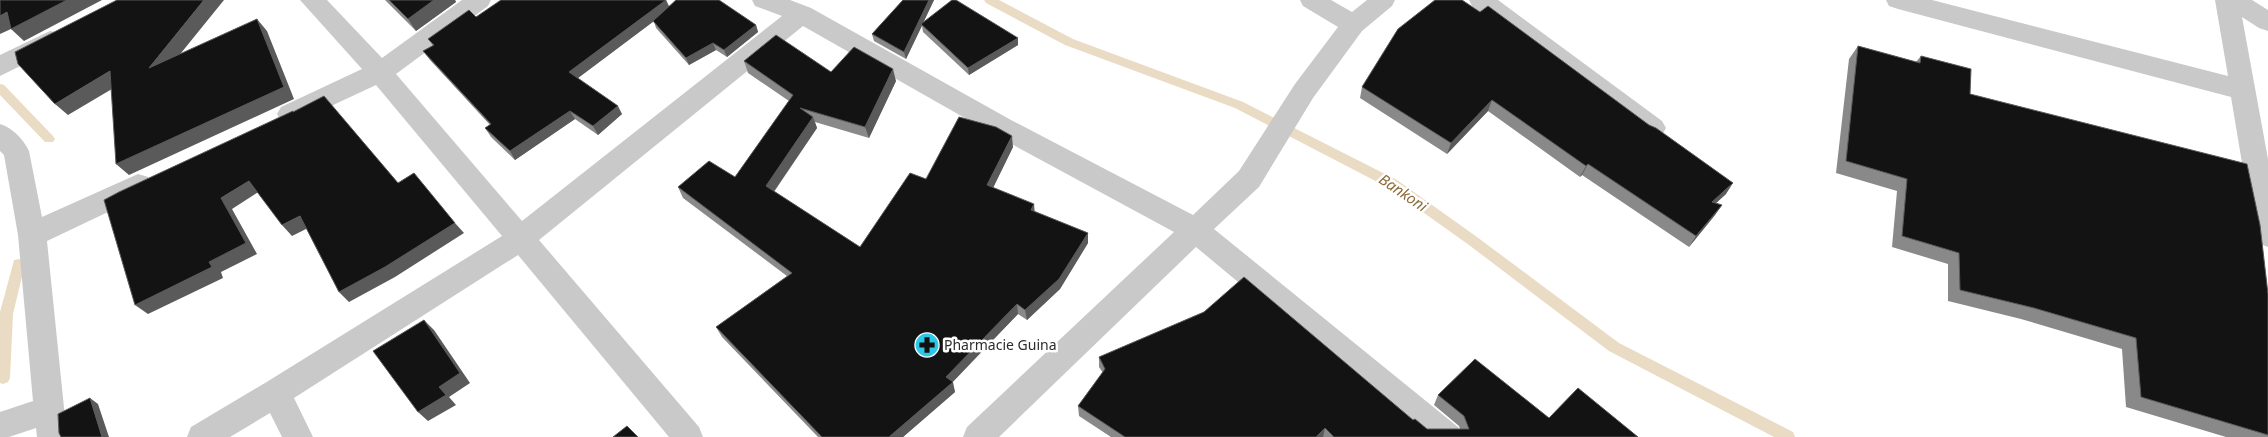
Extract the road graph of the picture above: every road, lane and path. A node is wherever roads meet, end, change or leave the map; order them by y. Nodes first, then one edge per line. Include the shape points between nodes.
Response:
1 (312, 0) edge
2 (479, 0) edge
3 (764, 0) edge
4 (1312, 0) edge
5 (1384, 0) edge
6 (1481, 0) edge
7 (1898, 0) edge
8 (2226, 0) edge
9 (2234, 0) edge
10 (802, 14) junction
11 (2268, 22) edge
12 (1353, 25) junction
13 (68, 31) edge
14 (0, 66) edge
15 (380, 72) junction
16 (2242, 90) junction
17 (273, 122) edge
18 (1653, 128) edge
19 (0, 134) edge
20 (157, 177) edge
21 (1195, 230) junction
22 (32, 235) junction
23 (2268, 235) edge
24 (520, 239) junction
25 (276, 393) junction
26 (51, 423) edge
27 (0, 426) edge
28 (202, 437) edge
29 (298, 437) edge
30 (688, 437) edge
31 (978, 437) edge
32 (1447, 437) edge

1 - 15 street
2 - 15 street
3 - 10 street
4 - 12 street
5 - 12 street
6 - 18 street
7 - 16 street
8 - 16 street
9 - 11 street
10 - 21 street via 1002,127
10 - 24 street
12 - 21 street via 1304,91 1249,178
13 - 14 street
15 - 17 street
15 - 24 street
16 - 23 street
19 - 22 street via 16,151
20 - 22 street
21 - 31 street
21 - 32 street
22 - 26 street
24 - 25 street
24 - 30 street
25 - 28 street
25 - 29 street
26 - 27 street

